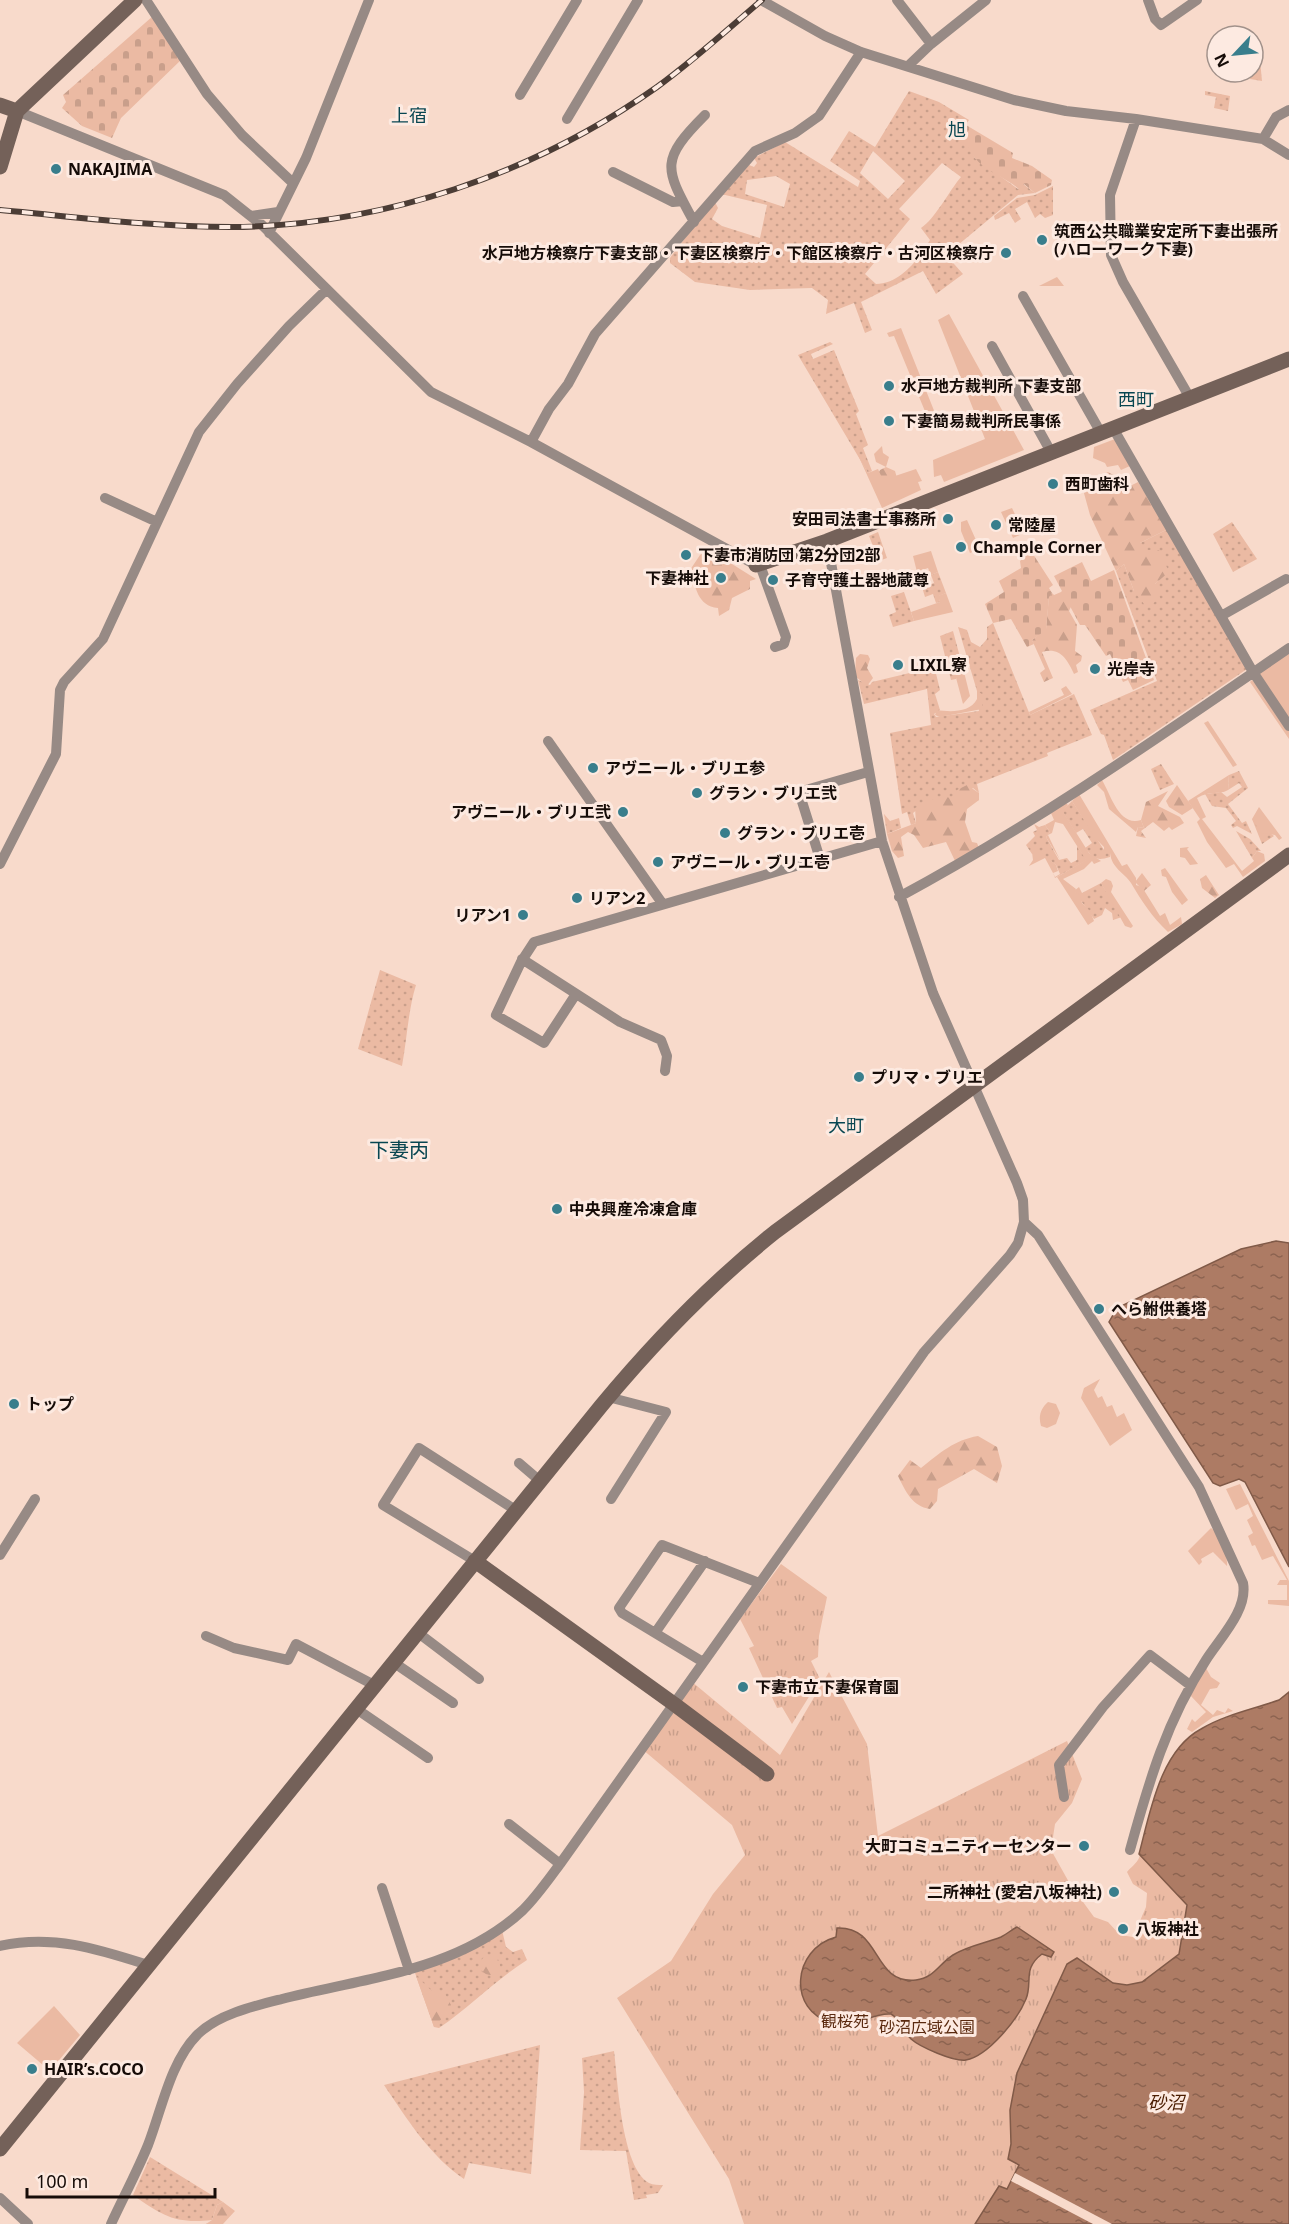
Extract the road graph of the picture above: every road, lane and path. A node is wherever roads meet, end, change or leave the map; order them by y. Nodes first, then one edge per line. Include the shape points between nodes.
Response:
1 (135, 0) edge
2 (146, 0) edge
3 (369, 0) edge
4 (577, 0) edge
5 (638, 0) edge
6 (761, 0) edge
7 (897, 0) edge
8 (1148, 0) edge
9 (1197, 0) edge
10 (980, 2) edge
11 (931, 44) junction
12 (861, 52) junction
13 (909, 65) junction
14 (520, 95) dead end
15 (0, 105) edge
16 (1289, 110) edge
17 (17, 111) junction
18 (705, 115) dead end
19 (1136, 118) junction
20 (567, 119) dead end
21 (1263, 139) junction
22 (1289, 155) edge
23 (0, 167) edge
24 (613, 172) dead end
25 (293, 183) junction
26 (683, 201) junction
27 (278, 212) junction
28 (250, 216) junction
29 (694, 222) junction
30 (269, 233) junction
31 (326, 290) junction
32 (1023, 296) dead end
33 (992, 346) dead end
34 (1289, 359) edge
35 (1190, 398) junction
36 (1107, 430) junction
37 (531, 442) junction
38 (1051, 452) junction
39 (105, 498) dead end
40 (157, 522) junction
41 (827, 541) junction
42 (758, 565) junction
43 (1286, 579) dead end
44 (1221, 616) junction
45 (775, 647) dead end
46 (1289, 648) edge
47 (1253, 672) junction
48 (1289, 726) edge
49 (548, 741) dead end
50 (868, 772) junction
51 (882, 841) junction
52 (1289, 855) edge
53 (820, 859) junction
54 (0, 864) edge
55 (899, 897) junction
56 (662, 903) junction
57 (522, 959) junction
58 (576, 994) junction
59 (665, 1071) dead end
60 (974, 1088) junction
61 (1024, 1222) junction
62 (608, 1397) junction
63 (519, 1463) dead end
64 (540, 1481) junction
65 (35, 1499) dead end
66 (611, 1499) dead end
67 (517, 1511) junction
68 (0, 1555) edge
69 (476, 1561) junction
70 (705, 1561) junction
71 (759, 1583) junction
72 (417, 1632) junction
73 (656, 1633) junction
74 (206, 1636) dead end
75 (393, 1662) junction
76 (703, 1662) junction
77 (479, 1679) dead end
78 (1190, 1685) junction
79 (374, 1686) junction
80 (453, 1703) dead end
81 (674, 1704) junction
82 (355, 1708) junction
83 (428, 1758) dead end
84 (767, 1774) dead end
85 (1064, 1797) dead end
86 (509, 1824) dead end
87 (1130, 1850) dead end
88 (560, 1864) junction
89 (382, 1888) dead end
90 (0, 1946) edge
91 (148, 1965) junction
92 (410, 1970) junction
93 (0, 2149) edge
94 (0, 2198) edge
95 (28, 2224) edge
96 (111, 2224) edge

1 - 17 street
2 - 25 street via 207,94 242,135
3 - 25 street
4 - 14 street
5 - 20 street
6 - 12 street
7 - 11 street
8 - 9 street via 1161,25
10 - 11 street
11 - 13 street
12 - 13 street
12 - 29 street via 819,116 795,134 755,151
13 - 19 street via 1040,106
15 - 17 street
16 - 21 street via 1276,117
17 - 23 street
17 - 28 street via 210,188 234,201
18 - 26 street via 680,142 670,164 671,178
19 - 21 street
19 - 35 street via 1110,195 1111,255
21 - 22 street
24 - 26 street via 672,202
25 - 27 street
26 - 29 street
27 - 28 street
27 - 30 street
28 - 30 street
29 - 37 street via 591,339
30 - 31 street
31 - 37 street via 431,392
31 - 40 street via 281,334 199,432
32 - 36 street
33 - 38 street
34 - 35 street
35 - 36 street
36 - 38 street
36 - 44 street
37 - 42 street
38 - 41 street
39 - 40 street
40 - 54 street via 103,639 60,690 56,754
41 - 42 street
41 - 50 street
42 - 45 street via 786,637 784,644
43 - 44 street
44 - 47 street
46 - 47 street
47 - 48 street
47 - 55 street via 1063,801
49 - 56 street
50 - 51 street
50 - 53 street via 799,792
51 - 53 street
51 - 55 street
52 - 60 street
53 - 56 street
55 - 60 street via 933,993
56 - 57 street via 534,942
57 - 58 street
57 - 58 street via 496,1015 519,1030 544,1043
58 - 59 street via 620,1022 661,1040 667,1056
60 - 61 street via 1017,1183
60 - 62 street via 775,1232 721,1276
61 - 71 street via 1010,1255 924,1352
61 - 78 street via 1038,1235 1199,1487 1243,1583 1245,1593 1240,1606
62 - 64 street
62 - 66 street via 666,1412
63 - 64 street
64 - 67 street
65 - 68 street
67 - 69 street
67 - 69 street via 419,1448 382,1505
69 - 72 street
69 - 81 street
70 - 71 street
70 - 73 street
70 - 73 street via 662,1545 619,1608
71 - 76 street
72 - 75 street
72 - 77 street
73 - 76 street
74 - 79 street via 234,1648 289,1660 295,1645 302,1646
75 - 79 street
75 - 80 street
76 - 81 street
78 - 85 street via 1150,1655 1103,1707 1059,1765
78 - 87 street via 1166,1733
79 - 82 street
81 - 84 street
81 - 88 street
82 - 83 street
82 - 91 street
86 - 88 street
88 - 92 street via 511,1920 447,1957
89 - 92 street
90 - 91 street via 68,1942
91 - 93 street
92 - 96 street via 251,2008 199,2033 178,2064 147,2147
94 - 95 street

